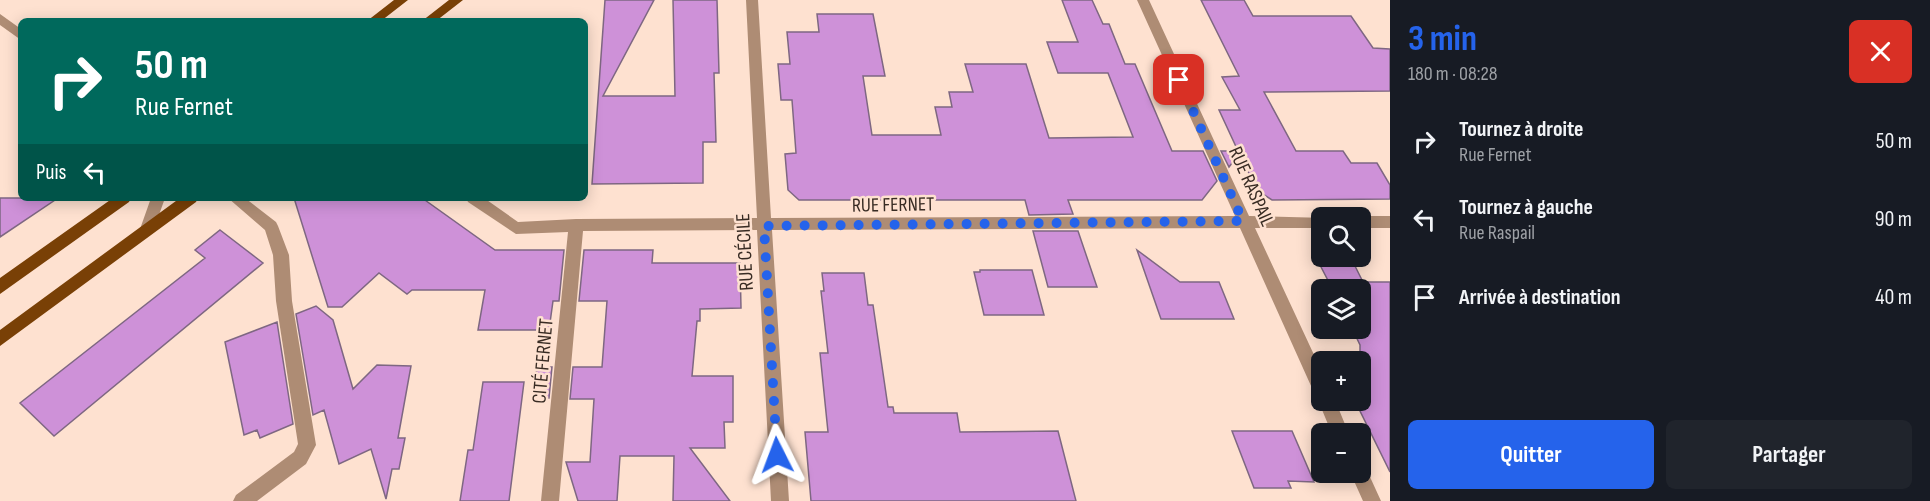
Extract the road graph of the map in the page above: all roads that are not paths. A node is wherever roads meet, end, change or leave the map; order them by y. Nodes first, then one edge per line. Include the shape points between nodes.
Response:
1 (402, 0) edge
2 (457, 0) edge
3 (752, 0) edge
4 (1143, 0) edge
5 (0, 18) edge
6 (377, 18) edge
7 (432, 18) edge
8 (18, 33) edge
9 (120, 201) edge
10 (157, 201) edge
11 (187, 201) edge
12 (239, 201) edge
13 (477, 201) edge
14 (1243, 221) junction
15 (1311, 222) edge
16 (1371, 222) edge
17 (1390, 222) edge
18 (576, 225) junction
19 (764, 226) junction
20 (147, 229) junction
21 (0, 287) edge
22 (0, 339) edge
23 (1311, 367) edge
24 (1364, 483) edge
25 (242, 501) edge
26 (550, 501) edge
27 (780, 501) edge
28 (1372, 501) edge

1 - 6 main road
2 - 7 main road
3 - 19 street, RUE CÉCILE
4 - 14 street, RUE RASPAIL
5 - 8 street
9 - 21 main road
10 - 20 street
11 - 20 main road
12 - 25 street via 271,226 281,255 284,301 307,445 300,458
13 - 18 street, RUE FERNET via 516,228
14 - 15 street, RUE FERNET
14 - 19 street, RUE FERNET
14 - 23 street, RUE RASPAIL
16 - 17 street
18 - 19 street, RUE FERNET
18 - 26 street, CITÉ FERNET
19 - 27 street, RUE CÉCILE
20 - 22 main road
24 - 28 street

